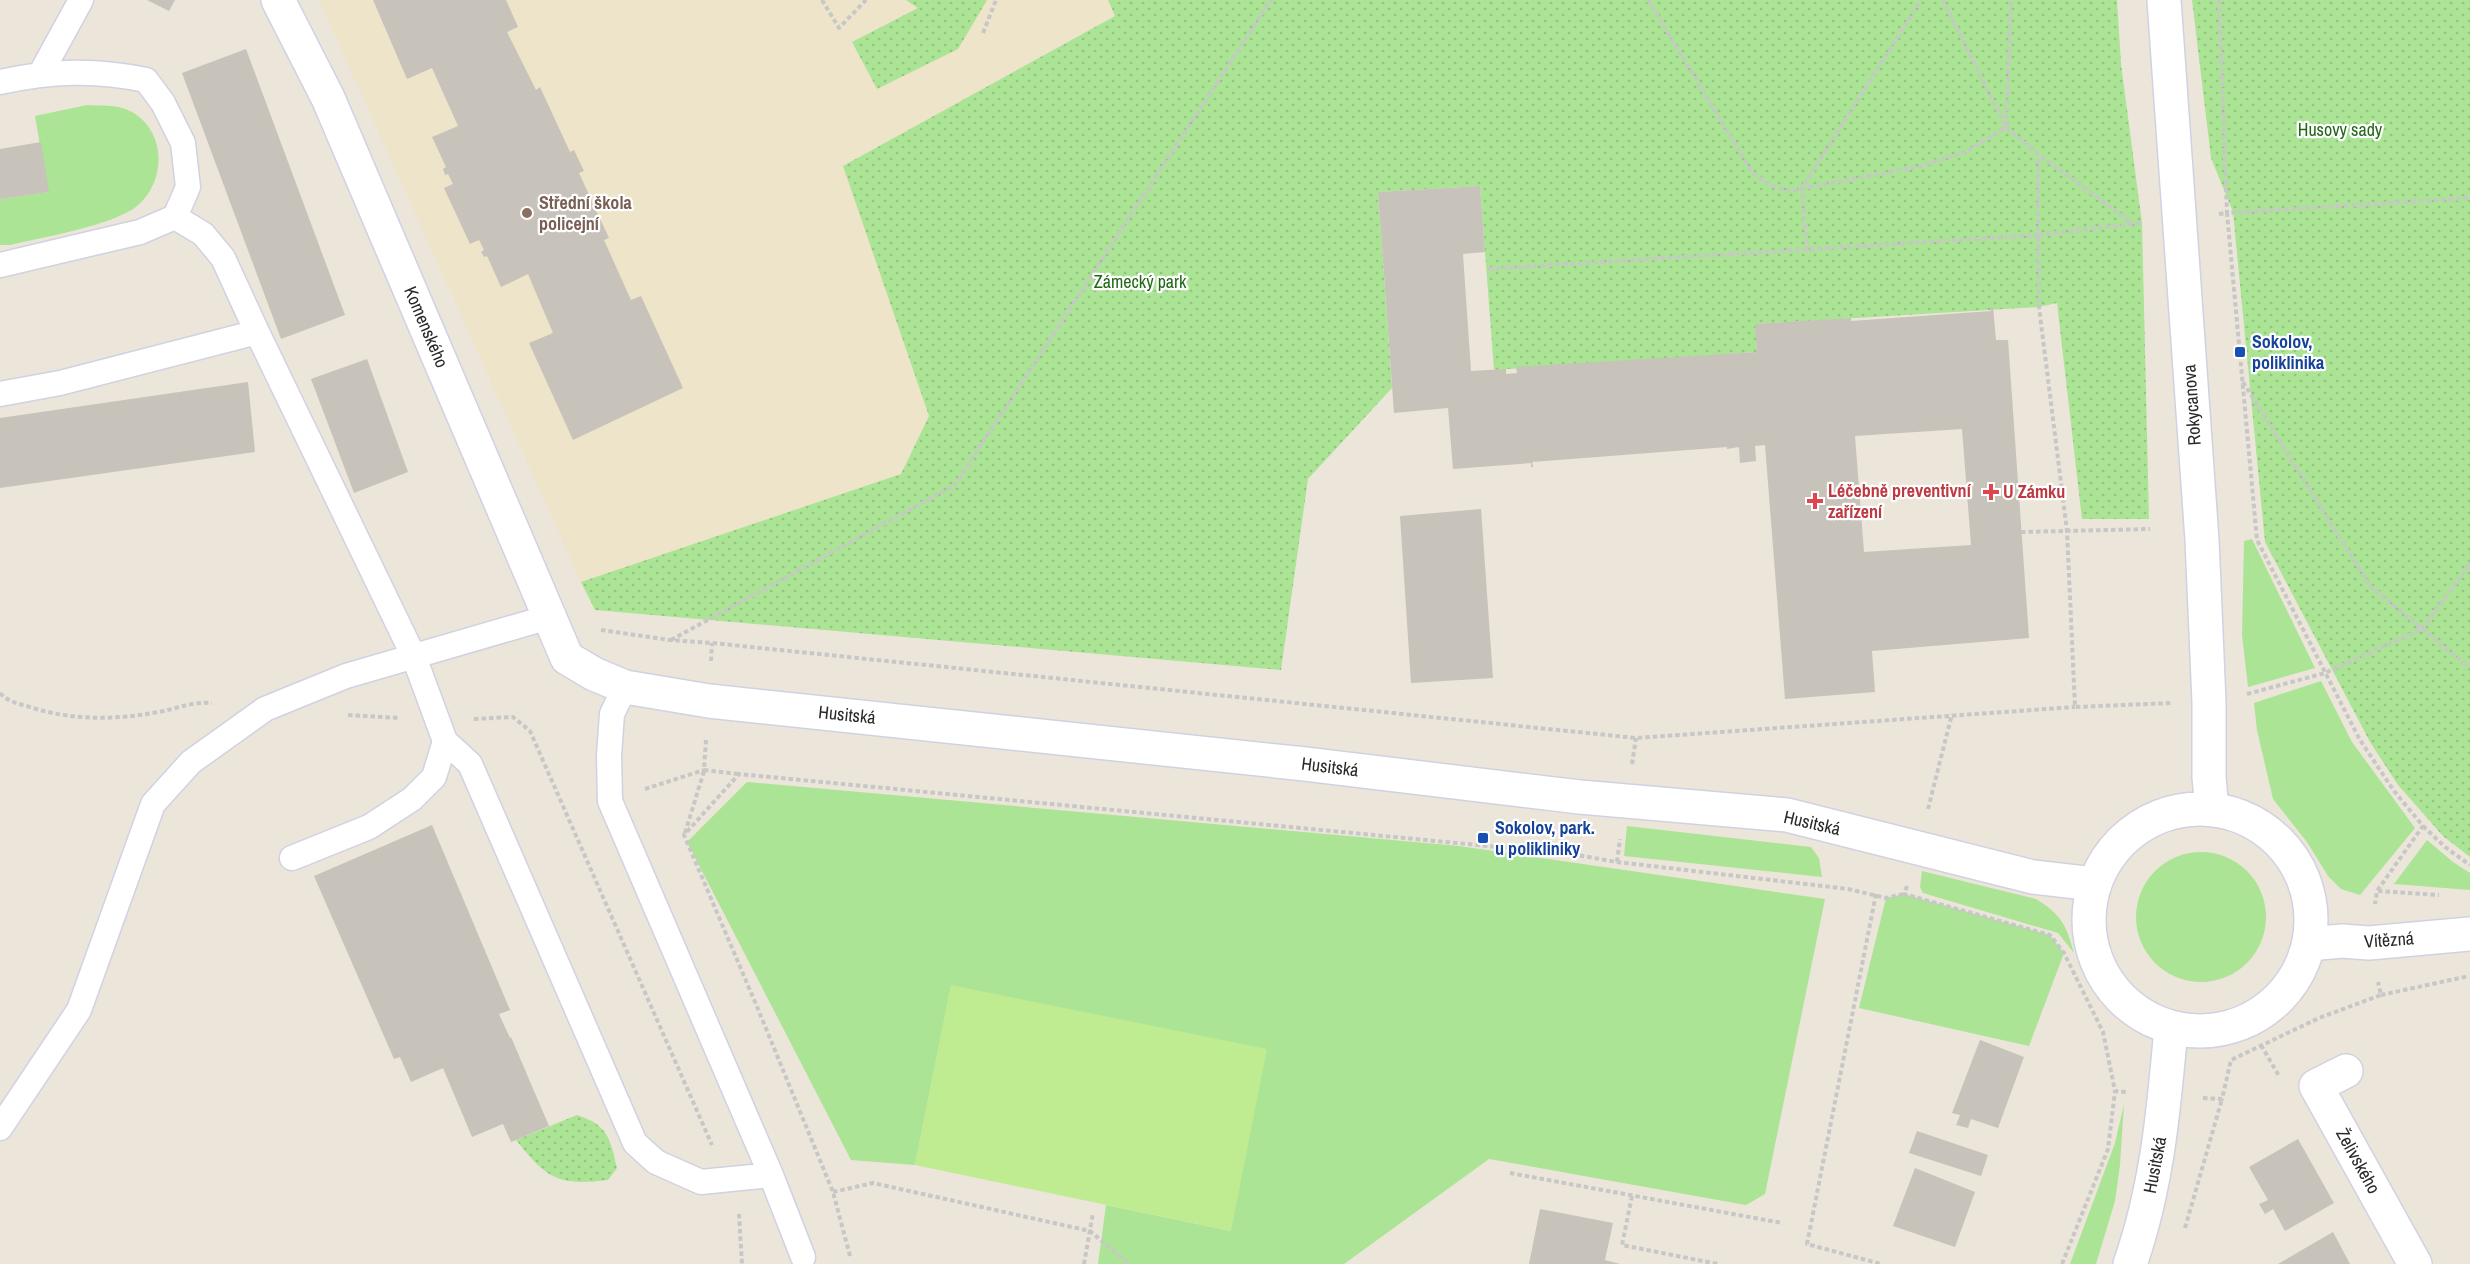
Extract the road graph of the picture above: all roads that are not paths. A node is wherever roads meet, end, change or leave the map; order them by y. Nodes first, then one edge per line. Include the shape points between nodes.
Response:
1 (81, 0) edge
2 (278, 0) edge
3 (2164, 0) edge
4 (41, 73) junction
5 (0, 82) edge
6 (175, 217) junction
7 (0, 265) edge
8 (257, 332) junction
9 (0, 394) edge
10 (549, 617) junction
11 (414, 657) junction
12 (567, 658) joint
13 (625, 687) junction
14 (441, 731) junction
15 (2212, 810) junction
16 (292, 858) dead end
17 (2094, 884) junction
18 (2470, 934) edge
19 (2309, 944) junction
20 (2171, 1028) junction
21 (2346, 1071) dead end
22 (0, 1128) edge
23 (771, 1175) junction
24 (803, 1257) dead end
25 (2130, 1264) edge
26 (2415, 1264) edge

1 - 4 lane
2 - 10 street, Komenského via 328,98
3 - 15 street, Rokycanova via 2201,528
4 - 5 lane
4 - 6 lane via 111,72 146,80 163,103 183,143 188,187
6 - 7 lane via 140,232
6 - 8 lane via 203,234 223,258
8 - 9 lane
8 - 11 lane
10 - 11 lane
10 - 12 street, Komenského
11 - 14 lane
11 - 22 lane via 346,676 266,710 191,762 153,804 79,1010
12 - 13 street, Husitská
13 - 17 street, Husitská via 709,701 1580,797 1786,815 2034,877
13 - 23 lane via 612,714 610,801
14 - 16 lane via 434,777 412,799 369,827
14 - 23 lane via 470,764 635,1143 656,1162 701,1182
15 - 17 street via 2175,812 2140,826 2112,851
15 - 19 street via 2253,822 2276,839 2295,861 2310,901
17 - 20 street via 2089,933 2105,980 2140,1014
18 - 19 street, Vítězná
19 - 20 street via 2290,984 2258,1015 2233,1026 2206,1031
20 - 25 street, Husitská via 2160,1139 2146,1213
21 - 26 street, Želivského via 2316,1086
23 - 24 lane

